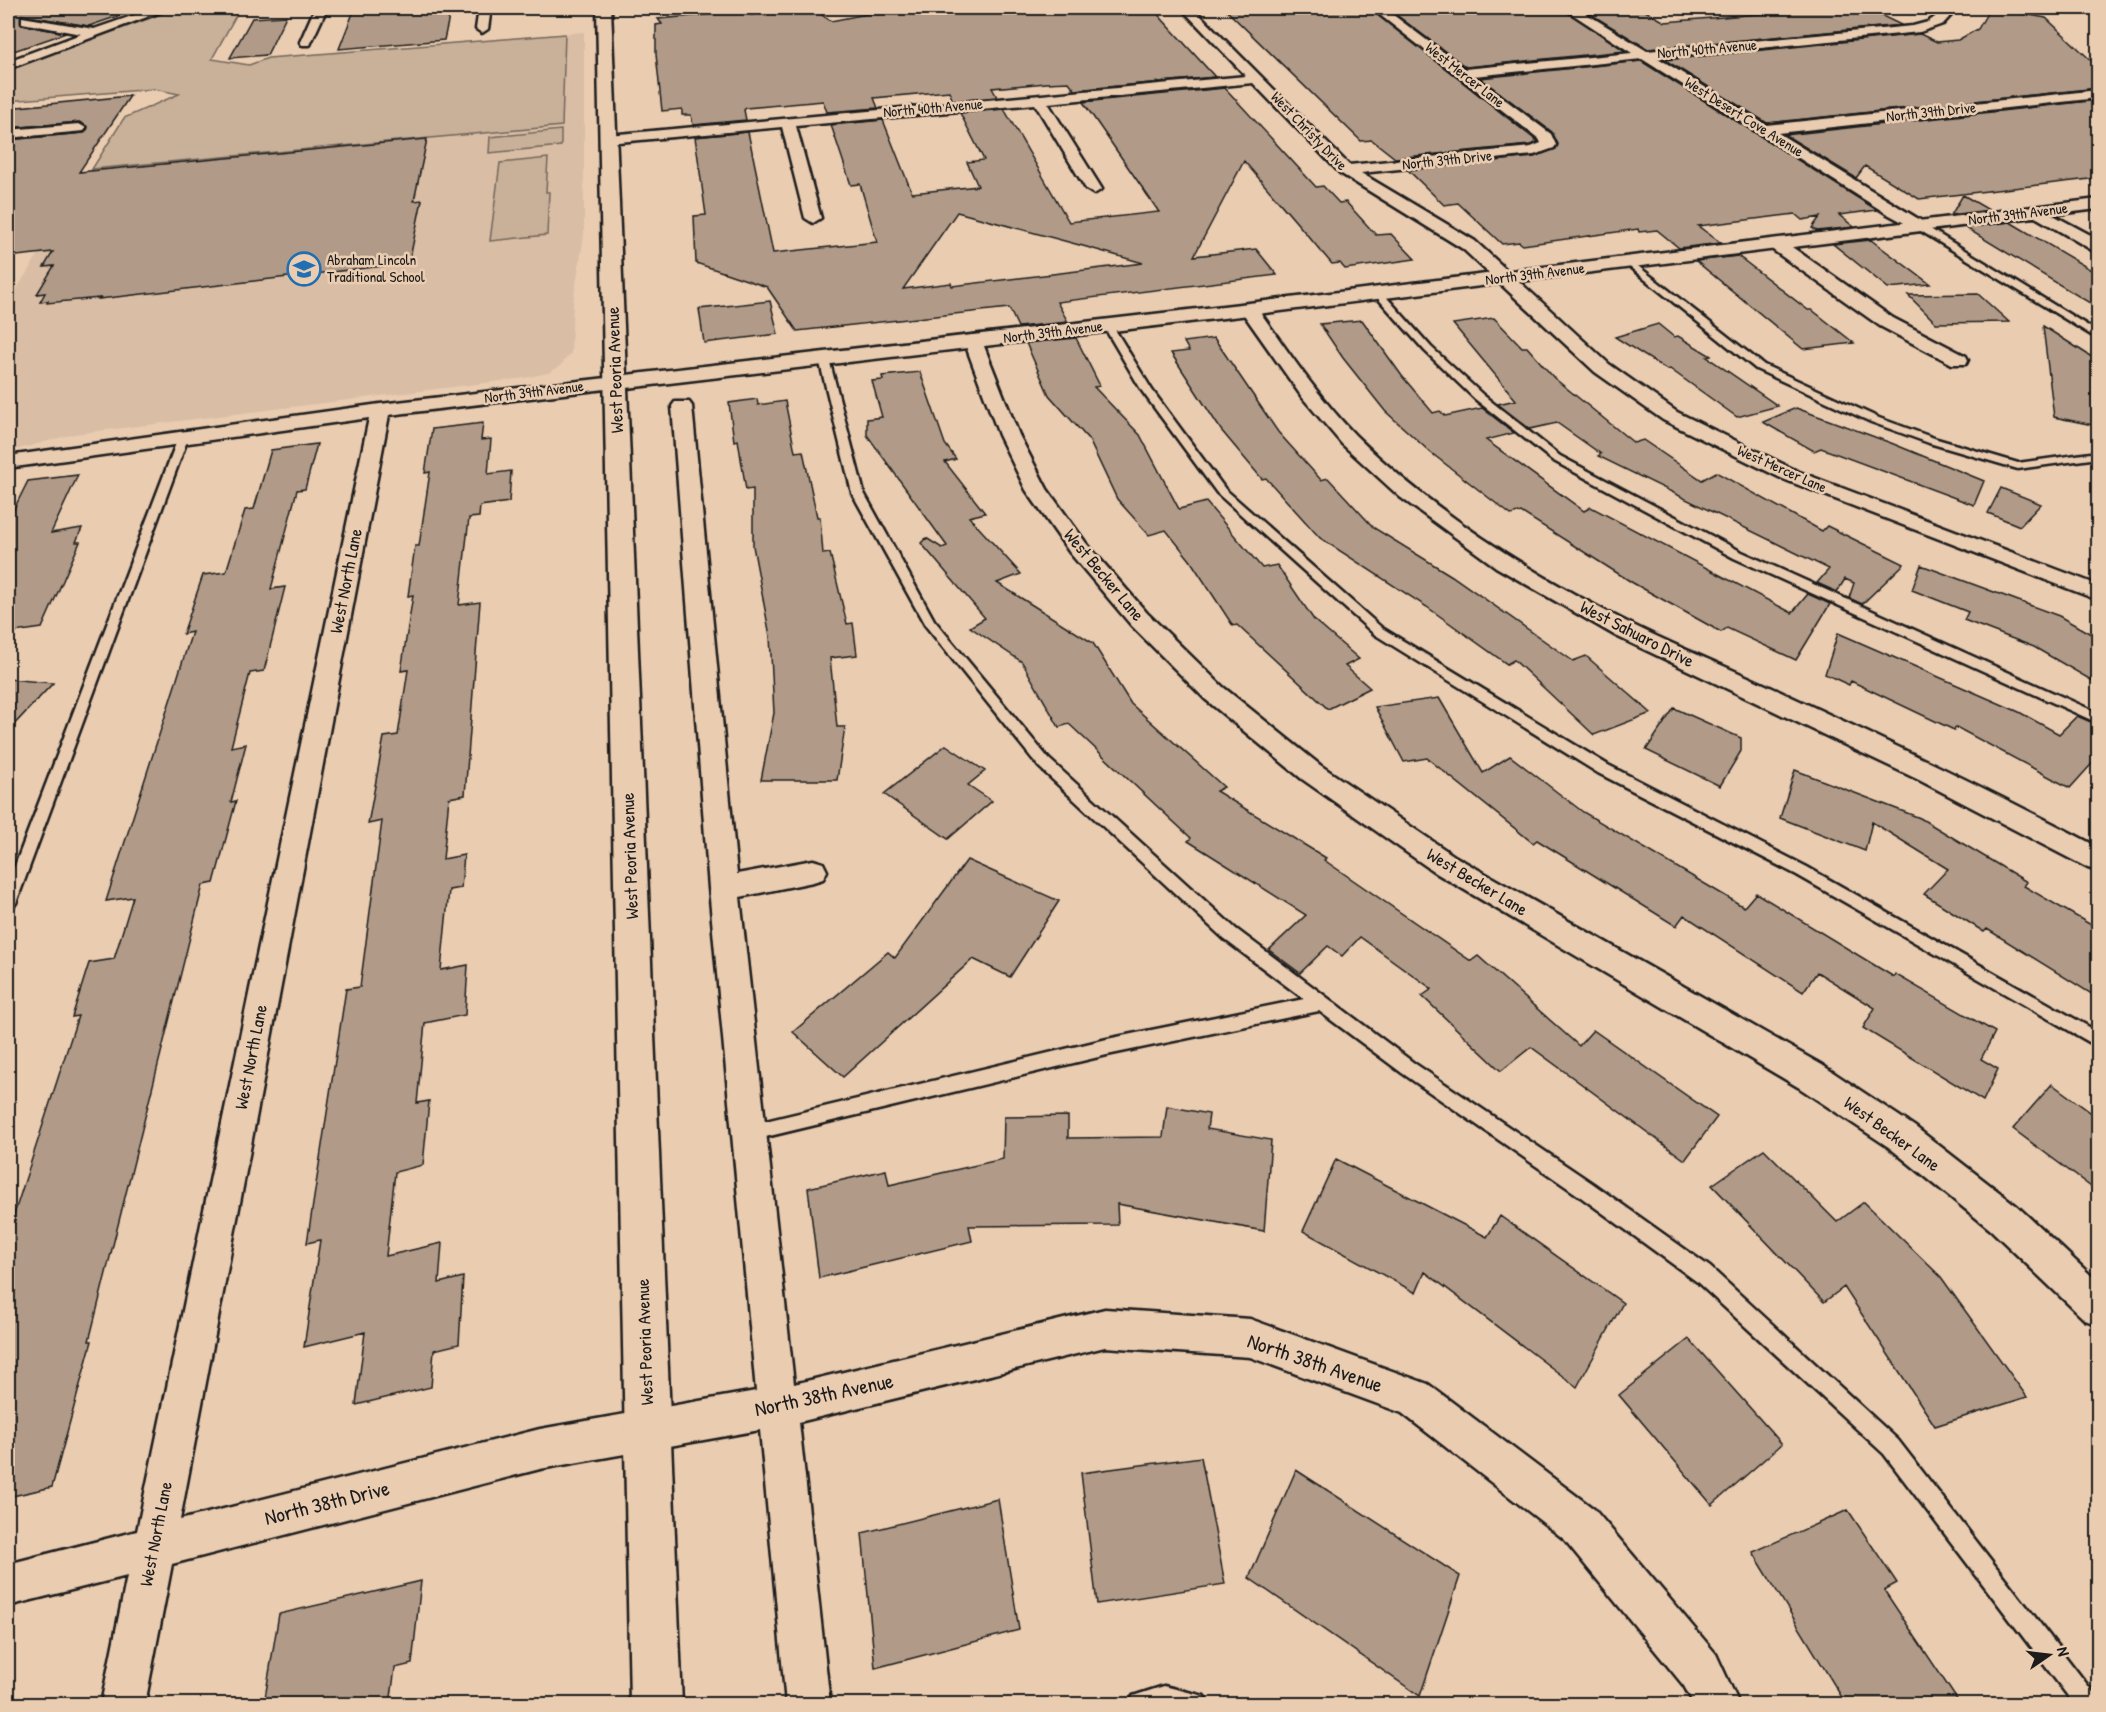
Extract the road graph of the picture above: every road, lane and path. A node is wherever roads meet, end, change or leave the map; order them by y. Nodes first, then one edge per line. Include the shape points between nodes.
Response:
1 (165, 8) edge
2 (321, 8) edge
3 (485, 8) edge
4 (604, 8) edge
5 (1187, 8) edge
6 (1377, 8) edge
7 (1569, 8) edge
8 (1948, 10) edge
9 (26, 20) dead end
10 (482, 28) dead end
11 (94, 33) junction
12 (306, 42) dead end
13 (1644, 55) junction
14 (8, 65) edge
15 (1461, 73) junction
16 (1258, 79) junction
17 (2098, 94) edge
18 (1039, 99) junction
19 (788, 122) junction
20 (78, 128) dead end
21 (1763, 130) junction
22 (8, 134) edge
23 (608, 139) junction
24 (1549, 145) joint
25 (1345, 170) junction
26 (1094, 189) dead end
27 (2098, 204) edge
28 (2038, 212) junction
29 (813, 218) dead end
30 (1919, 226) junction
31 (1776, 244) junction
32 (2098, 246) edge
33 (1629, 262) junction
34 (1505, 277) junction
35 (1377, 292) junction
36 (1249, 309) junction
37 (1108, 325) junction
38 (2098, 336) edge
39 (973, 341) junction
40 (824, 359) junction
41 (1959, 360) dead end
42 (615, 383) junction
43 (682, 406) dead end
44 (380, 410) junction
45 (183, 438) junction
46 (2098, 455) edge
47 (8, 462) edge
48 (2098, 593) edge
49 (2098, 718) edge
50 (2098, 860) edge
51 (813, 871) dead end
52 (724, 888) junction
53 (8, 903) edge
54 (1321, 1003) junction
55 (2098, 1040) edge
56 (749, 1133) junction
57 (2098, 1307) edge
58 (778, 1408) junction
59 (648, 1430) junction
60 (154, 1546) junction
61 (8, 1585) edge
62 (123, 1704) edge
63 (656, 1704) edge
64 (808, 1704) edge
65 (1142, 1704) edge
66 (1196, 1704) edge
67 (1717, 1704) edge
68 (2088, 1704) edge

1 - 11 street
2 - 12 street
3 - 10 street
4 - 23 main road, West Peoria Avenue
5 - 16 street, West Christy Drive
6 - 15 street, West Mercer Lane
7 - 13 street, West Desert Cove Avenue
8 - 13 street, North 40th Avenue via 1944,19 1935,24 1899,31
9 - 11 street
11 - 14 street
13 - 15 street, North 40th Avenue
13 - 21 street, West Desert Cove Avenue
15 - 24 street, West Mercer Lane via 1546,137
16 - 18 street, North 40th Avenue
16 - 25 street, West Christy Drive
17 - 21 street, North 39th Drive
18 - 19 street, North 40th Avenue
18 - 26 street
19 - 23 street, North 40th Avenue
19 - 29 street
20 - 22 street
21 - 30 street, West Desert Cove Avenue
23 - 42 main road, West Peoria Avenue
24 - 25 street, North 39th Drive via 1534,152
25 - 34 street, West Christy Drive via 1468,245
27 - 28 main road, North 39th Avenue
28 - 30 main road, North 39th Avenue
28 - 32 street
30 - 31 main road, North 39th Avenue
30 - 38 lane
31 - 33 main road, North 39th Avenue
31 - 41 street via 1898,331
33 - 34 main road, North 39th Avenue
33 - 46 lane via 1760,367 1875,420 2018,466
34 - 35 main road, North 39th Avenue
34 - 48 street, West Mercer Lane via 1602,368 1670,416 1790,475
35 - 36 main road, North 39th Avenue
35 - 49 lane via 1428,350 1479,398 1556,458 1738,555
36 - 37 main road, North 39th Avenue
36 - 50 street, West Sahuaro Drive via 1313,399 1350,440 1470,538 1637,636 1965,789
37 - 39 main road, North 39th Avenue
37 - 55 lane via 1147,391 1221,491 1378,631 1603,769 1802,872
39 - 40 main road, North 39th Avenue
39 - 57 street, West Becker Lane via 1009,435 1037,489 1078,548 1131,610 1214,693 1311,772 1446,865 1810,1076 1902,1137 2004,1218
40 - 42 main road, North 39th Avenue
40 - 54 lane via 858,493 929,621 1044,763 1230,934
42 - 44 street, North 39th Avenue
42 - 59 main road, West Peoria Avenue
43 - 52 street
44 - 45 street, North 39th Avenue
44 - 60 street, West North Lane
45 - 47 street, North 39th Avenue
45 - 53 lane
51 - 52 street
52 - 56 street
54 - 56 lane via 1107,1047
54 - 68 lane via 1711,1281 1891,1447
56 - 58 street
58 - 59 street, North 38th Avenue
58 - 64 street
58 - 67 street, North 38th Avenue via 1104,1328 1250,1338 1414,1398 1579,1524 1700,1670
59 - 60 street, North 38th Drive via 540,1449
59 - 63 main road, West Peoria Avenue
60 - 61 street, North 38th Drive
60 - 62 street, West North Lane
65 - 66 lane via 1164,1698

